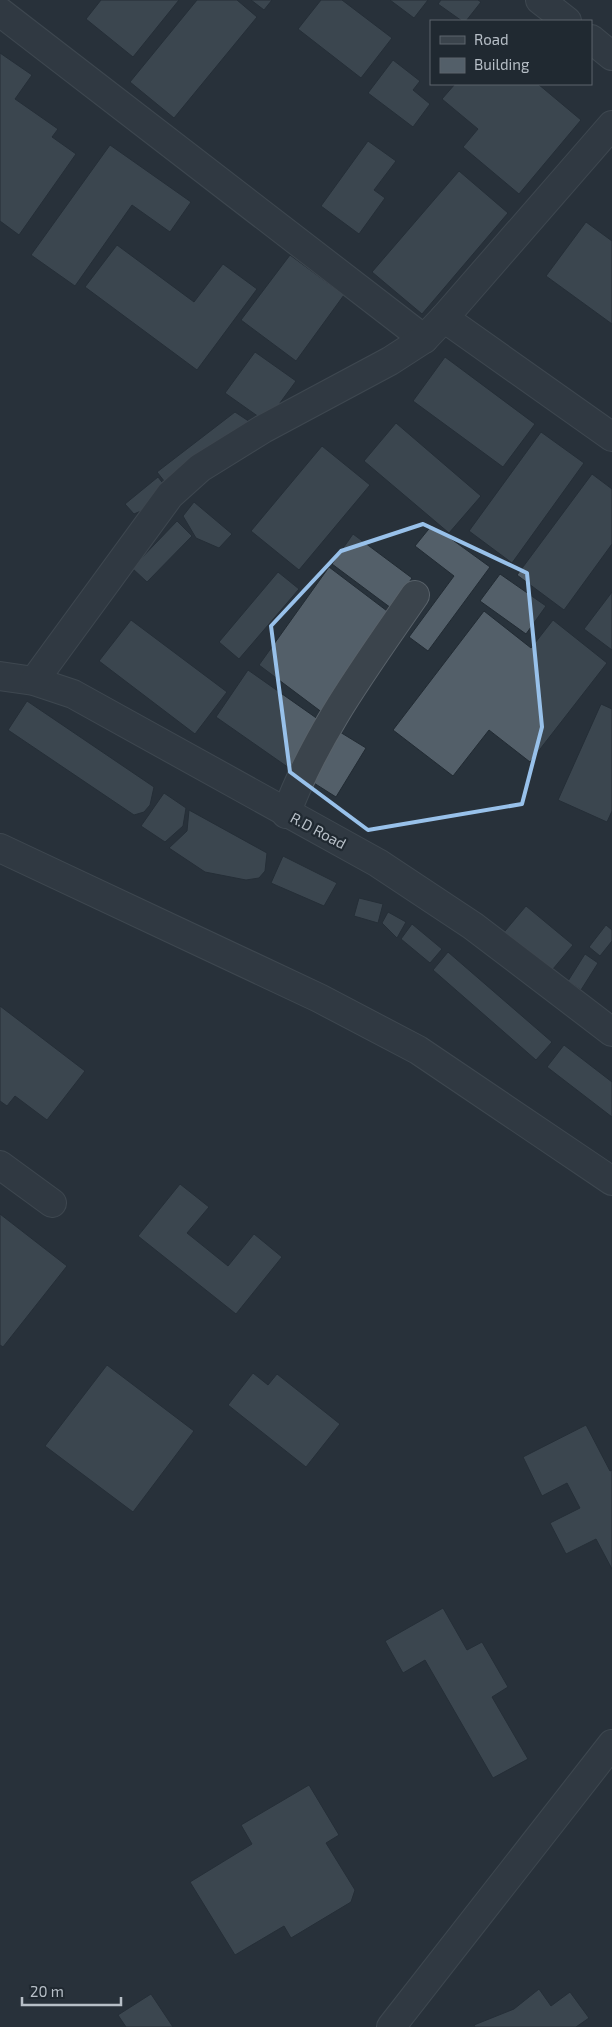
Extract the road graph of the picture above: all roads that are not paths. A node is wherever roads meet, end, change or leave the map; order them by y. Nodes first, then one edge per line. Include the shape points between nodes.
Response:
1 (540, 0) edge
2 (0, 12) edge
3 (566, 20) edge
4 (592, 40) edge
5 (612, 56) edge
6 (612, 126) edge
7 (444, 318) junction
8 (424, 338) junction
9 (612, 437) edge
10 (415, 595) dead end
11 (0, 676) edge
12 (34, 681) junction
13 (286, 814) junction
14 (0, 848) edge
15 (612, 1032) edge
16 (0, 1165) edge
17 (612, 1181) edge
18 (52, 1202) dead end
19 (612, 1744) edge
20 (391, 2027) edge

1 - 3 street
2 - 8 street
4 - 5 street
6 - 7 street
7 - 8 street
7 - 9 street
8 - 12 street via 390,361 263,429 200,468 170,495
10 - 13 street via 324,732 299,779
11 - 12 street, R.D Road
12 - 13 street, R.D Road via 73,694
13 - 15 street, R.D Road via 378,863 433,899
14 - 17 street via 310,994 418,1050
16 - 18 street
19 - 20 street

